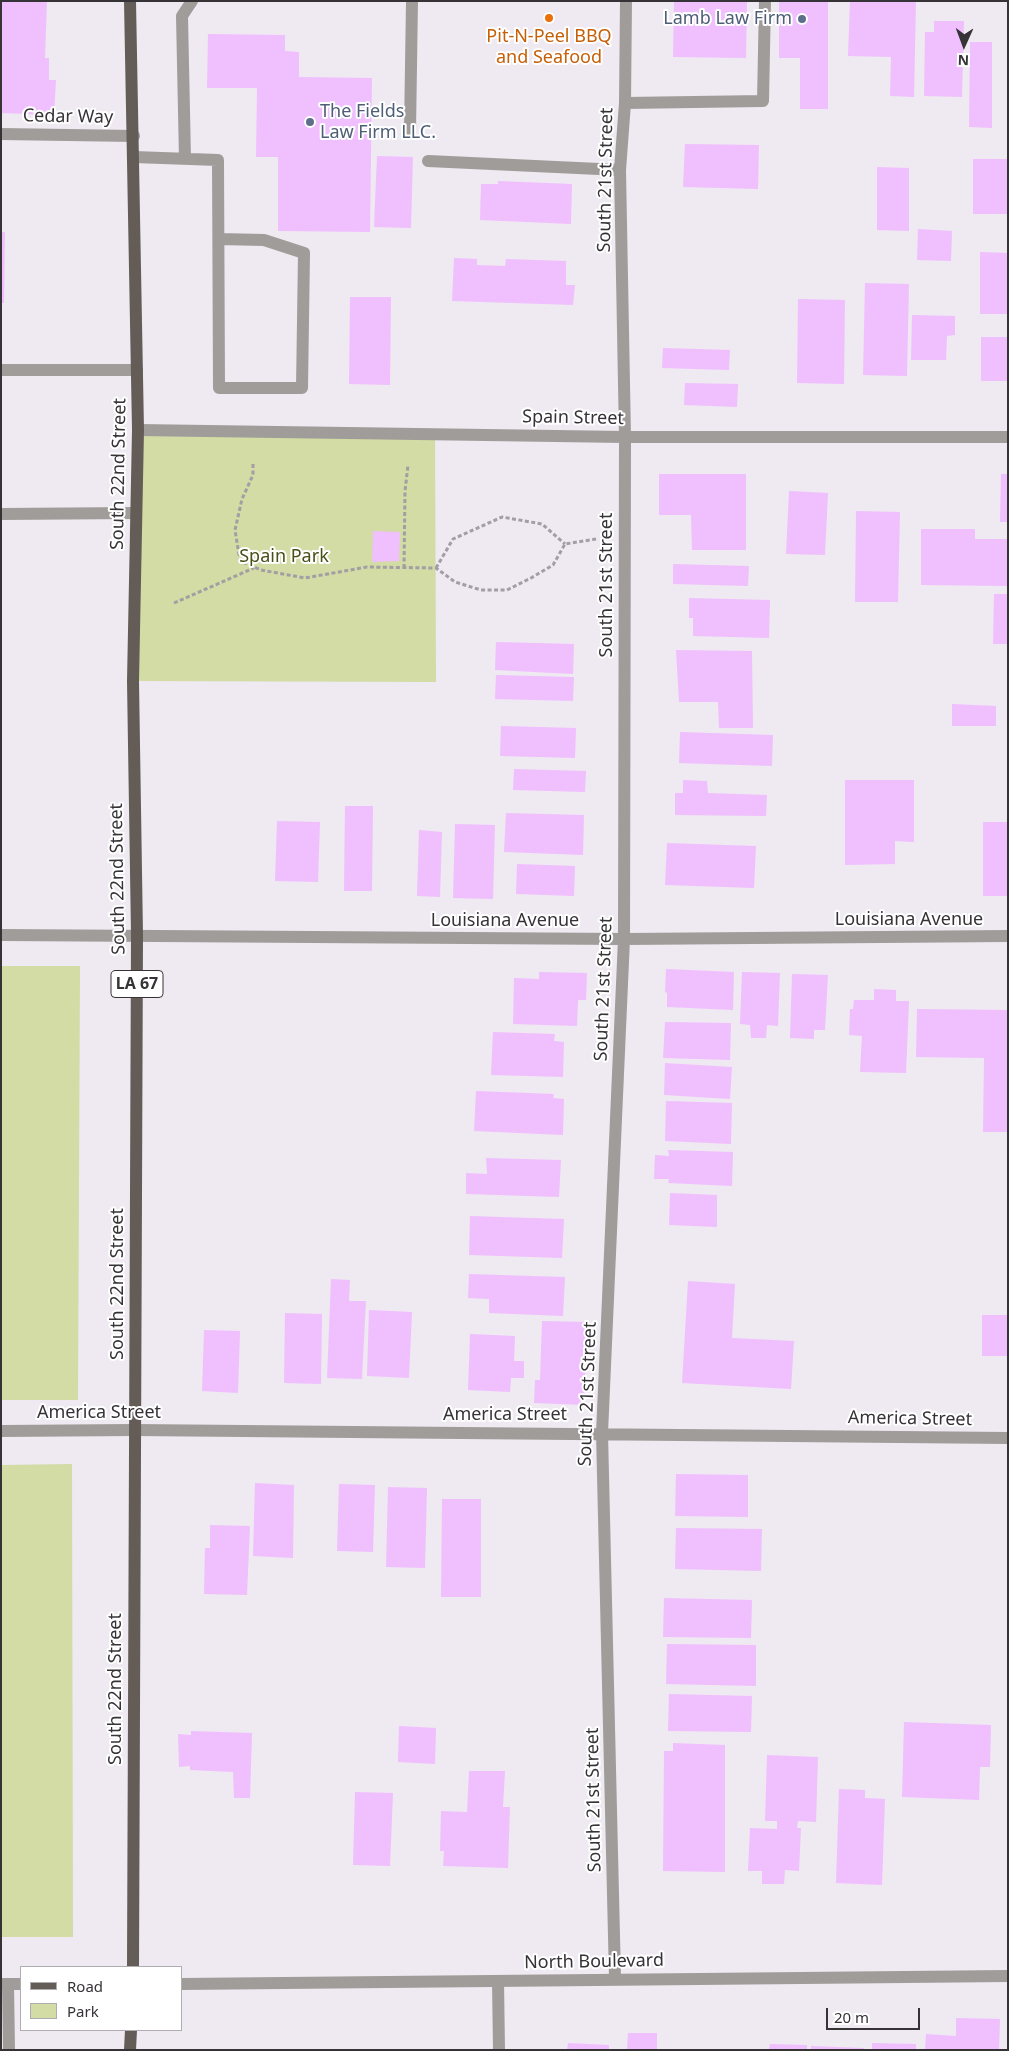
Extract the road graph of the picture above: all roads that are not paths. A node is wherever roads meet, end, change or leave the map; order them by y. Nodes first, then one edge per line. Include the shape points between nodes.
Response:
1 (130, 1) edge
2 (192, 1) edge
3 (412, 1) edge
4 (626, 1) edge
5 (765, 1) edge
6 (625, 103) junction
7 (410, 131) dead end
8 (1, 134) edge
9 (134, 136) junction
10 (134, 157) junction
11 (185, 159) junction
12 (428, 161) dead end
13 (620, 170) junction
14 (219, 239) junction
15 (1, 370) edge
16 (137, 370) junction
17 (138, 430) junction
18 (625, 437) junction
19 (1008, 437) edge
20 (136, 513) junction
21 (1, 514) edge
22 (1, 935) edge
23 (137, 935) junction
24 (1008, 936) edge
25 (624, 939) junction
26 (134, 1430) junction
27 (1, 1431) edge
28 (602, 1433) junction
29 (1008, 1438) edge
30 (133, 1966) edge
31 (1008, 1976) edge
32 (616, 1978) junction
33 (498, 1981) junction
34 (10, 1984) edge
35 (182, 1984) edge
36 (131, 2031) edge
37 (9, 2050) edge
38 (130, 2050) edge
39 (499, 2050) edge

1 - 9 main road, South 22nd Street / LA 67
2 - 11 street via 182,16
3 - 7 street
4 - 6 street, South 21st Street
5 - 6 street via 764,101
6 - 13 street, South 21st Street
8 - 9 street, Cedar Way
9 - 10 main road, South 22nd Street / LA 67
10 - 11 street
10 - 16 main road, South 22nd Street / LA 67
11 - 14 street via 218,160
12 - 13 street
13 - 18 street, South 21st Street
14 - 14 street via 220,388 302,388 304,253 264,240
15 - 16 street
16 - 17 main road, South 22nd Street / LA 67
17 - 18 street, Spain Street
17 - 20 main road, South 22nd Street / LA 67
18 - 19 street, Spain Street
18 - 25 street, South 21st Street
20 - 21 street
20 - 23 main road, South 22nd Street / LA 67 via 133,681
22 - 23 street, Louisiana Avenue
23 - 25 street, Louisiana Avenue
23 - 26 main road, South 22nd Street / LA 67
24 - 25 street, Louisiana Avenue
25 - 28 street, South 21st Street
26 - 27 street, America Street
26 - 28 street, America Street
26 - 30 main road, South 22nd Street / LA 67
28 - 29 street, America Street
28 - 32 street, South 21st Street
31 - 32 street, North Boulevard
32 - 33 street, North Boulevard
33 - 35 street, North Boulevard
33 - 39 street
34 - 37 street
36 - 38 main road

